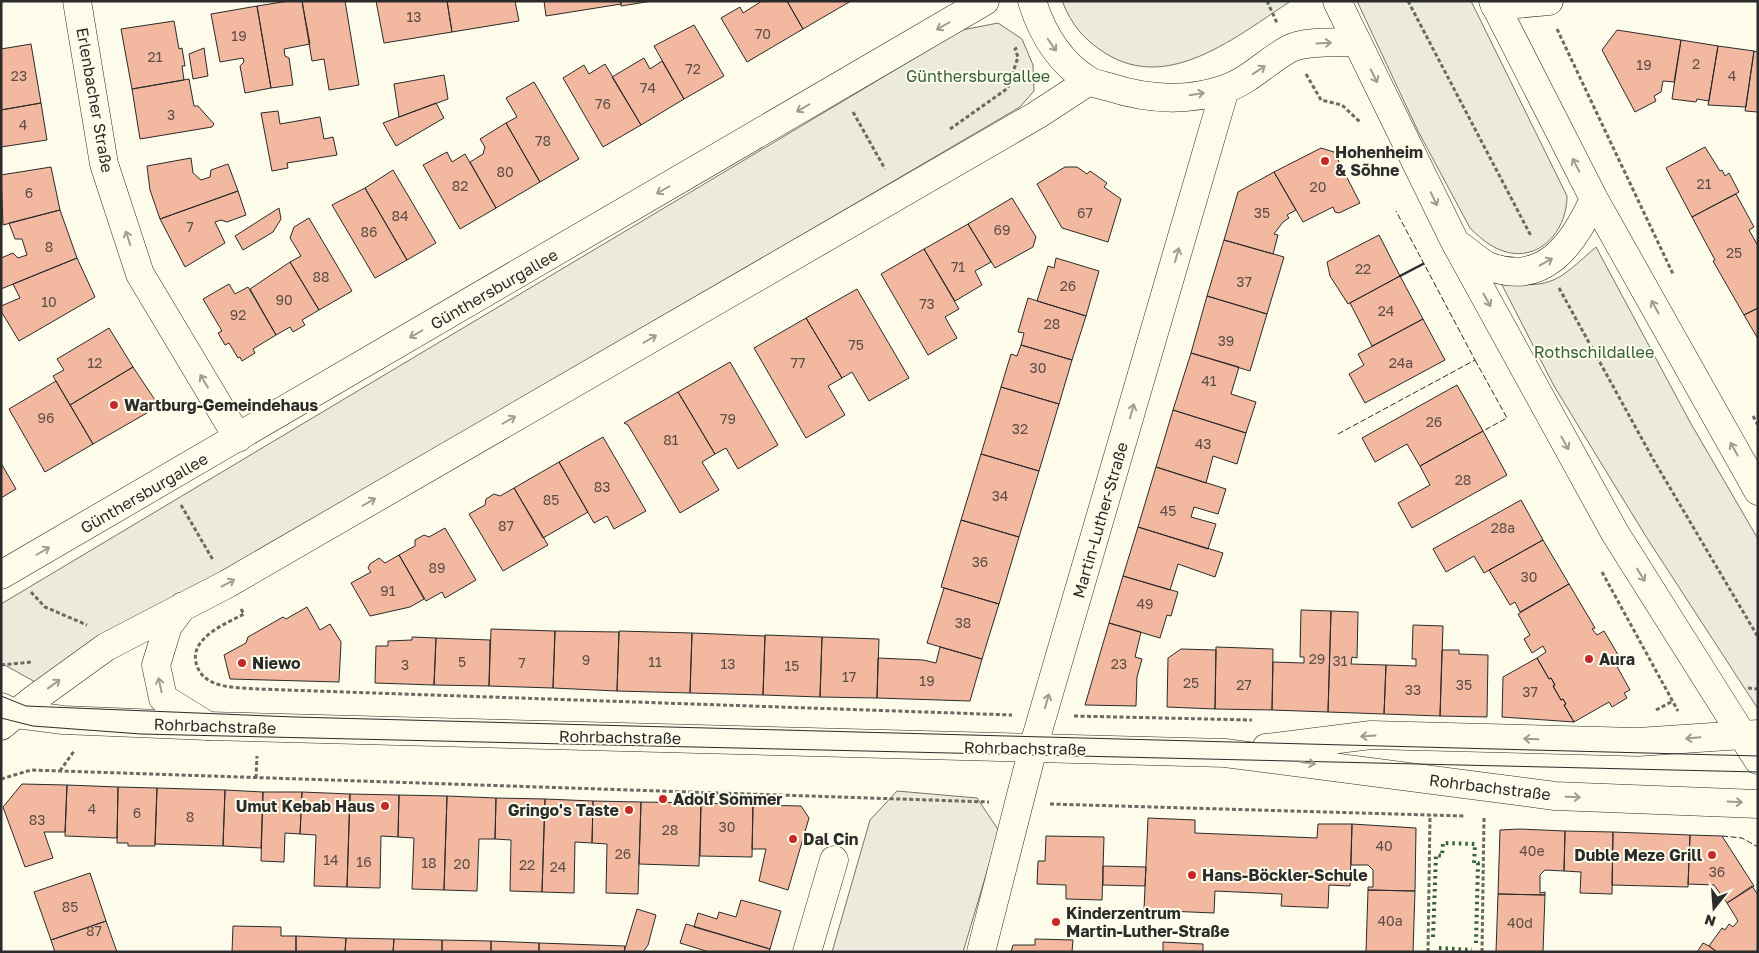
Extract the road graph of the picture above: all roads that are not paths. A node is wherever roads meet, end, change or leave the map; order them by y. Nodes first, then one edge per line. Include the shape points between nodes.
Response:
1 (78, 1) edge
2 (985, 1) edge
3 (1032, 1) edge
4 (1337, 1) edge
5 (1546, 2) edge
6 (1494, 4) edge
7 (1357, 42) junction
8 (1089, 81) junction
9 (1225, 89) junction
10 (1594, 199) junction
11 (1455, 242) junction
12 (238, 438) junction
13 (1758, 491) edge
14 (1, 575) edge
15 (184, 604) junction
16 (6, 716) edge
17 (208, 726) junction
18 (1750, 734) edge
19 (1033, 748) junction
20 (1225, 752) junction
21 (1758, 760) edge
22 (1758, 804) edge
23 (834, 860) dead end
24 (807, 952) edge
25 (981, 952) edge

12 -> 1 street, Erlenbacher Straße via 140,274 104,164
2 -> 12 street, Günthersburgallee
3 -> 8 street via 1051,45 1069,66
4 - 7 street
5 - 6 street
10 -> 6 street
9 -> 7 street via 1291,48
7 -> 11 street
8 -> 9 street via 1136,96 1177,98
15 -> 8 street via 227,584 1037,115
19 -> 9 street, Martin-Luther-Straße
11 -> 10 street via 1488,266 1519,273 1546,264 1567,248
13 -> 10 street
11 -> 18 street via 1615,534
14 -> 12 street, Günthersburgallee
16 -> 15 street via 106,647
17 -> 15 street via 163,698 156,665 168,626
16 - 17 street, Rohrbachstraße
17 - 19 street, Rohrbachstraße
18 -> 20 street, Rohrbachstraße via 1638,742 1371,735
18 - 21 street
19 - 20 street, Rohrbachstraße
19 - 25 street, Martin-Luther-Straße
20 -> 22 street, Rohrbachstraße via 1555,796
23 - 24 street

